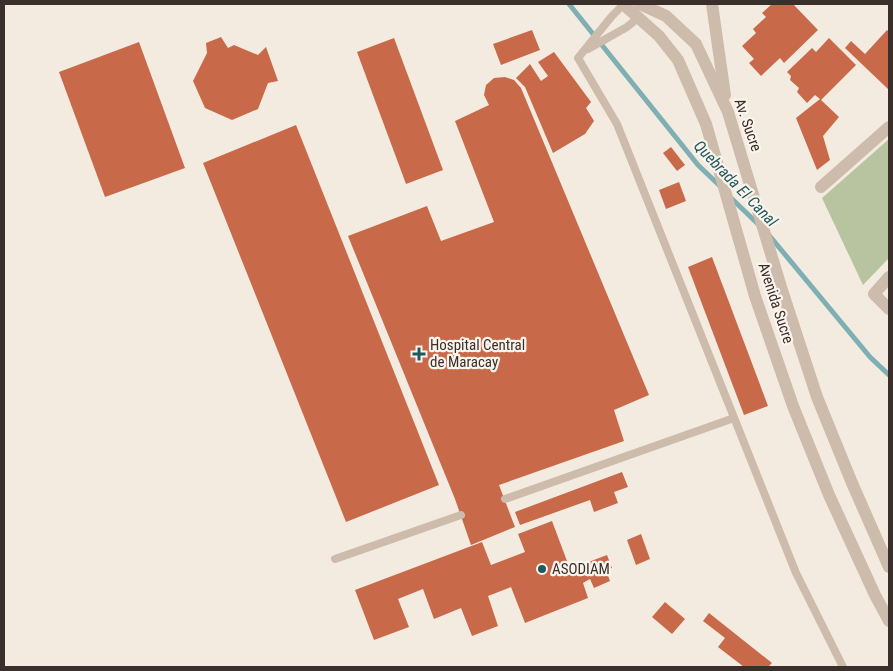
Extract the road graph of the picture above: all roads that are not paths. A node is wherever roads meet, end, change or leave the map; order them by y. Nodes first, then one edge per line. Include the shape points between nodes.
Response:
1 (624, 4) edge
2 (712, 4) edge
3 (645, 8) edge
4 (585, 51) junction
5 (728, 112) junction
6 (889, 127) edge
7 (821, 187) dead end
8 (889, 277) edge
9 (780, 287) joint
10 (889, 310) edge
11 (734, 418) junction
12 (505, 499) dead end
13 (461, 515) dead end
14 (335, 559) dead end
15 (889, 567) edge
16 (889, 621) edge
17 (842, 667) edge

1 - 3 street, Avenida Sucre
1 - 4 lane
2 - 5 street
3 - 4 lane via 627,27
3 - 5 street, Av. Sucre via 666,16 696,44
3 - 16 street, Avenida Sucre via 659,36 678,60 706,126 740,244 793,406 874,595
4 - 11 lane via 578,58 617,124
5 - 9 street, Av. Sucre
6 - 7 street
8 - 10 street via 874,294
9 - 15 street, Avenida Sucre via 817,397
11 - 12 lane
11 - 17 lane via 796,573
13 - 14 lane

